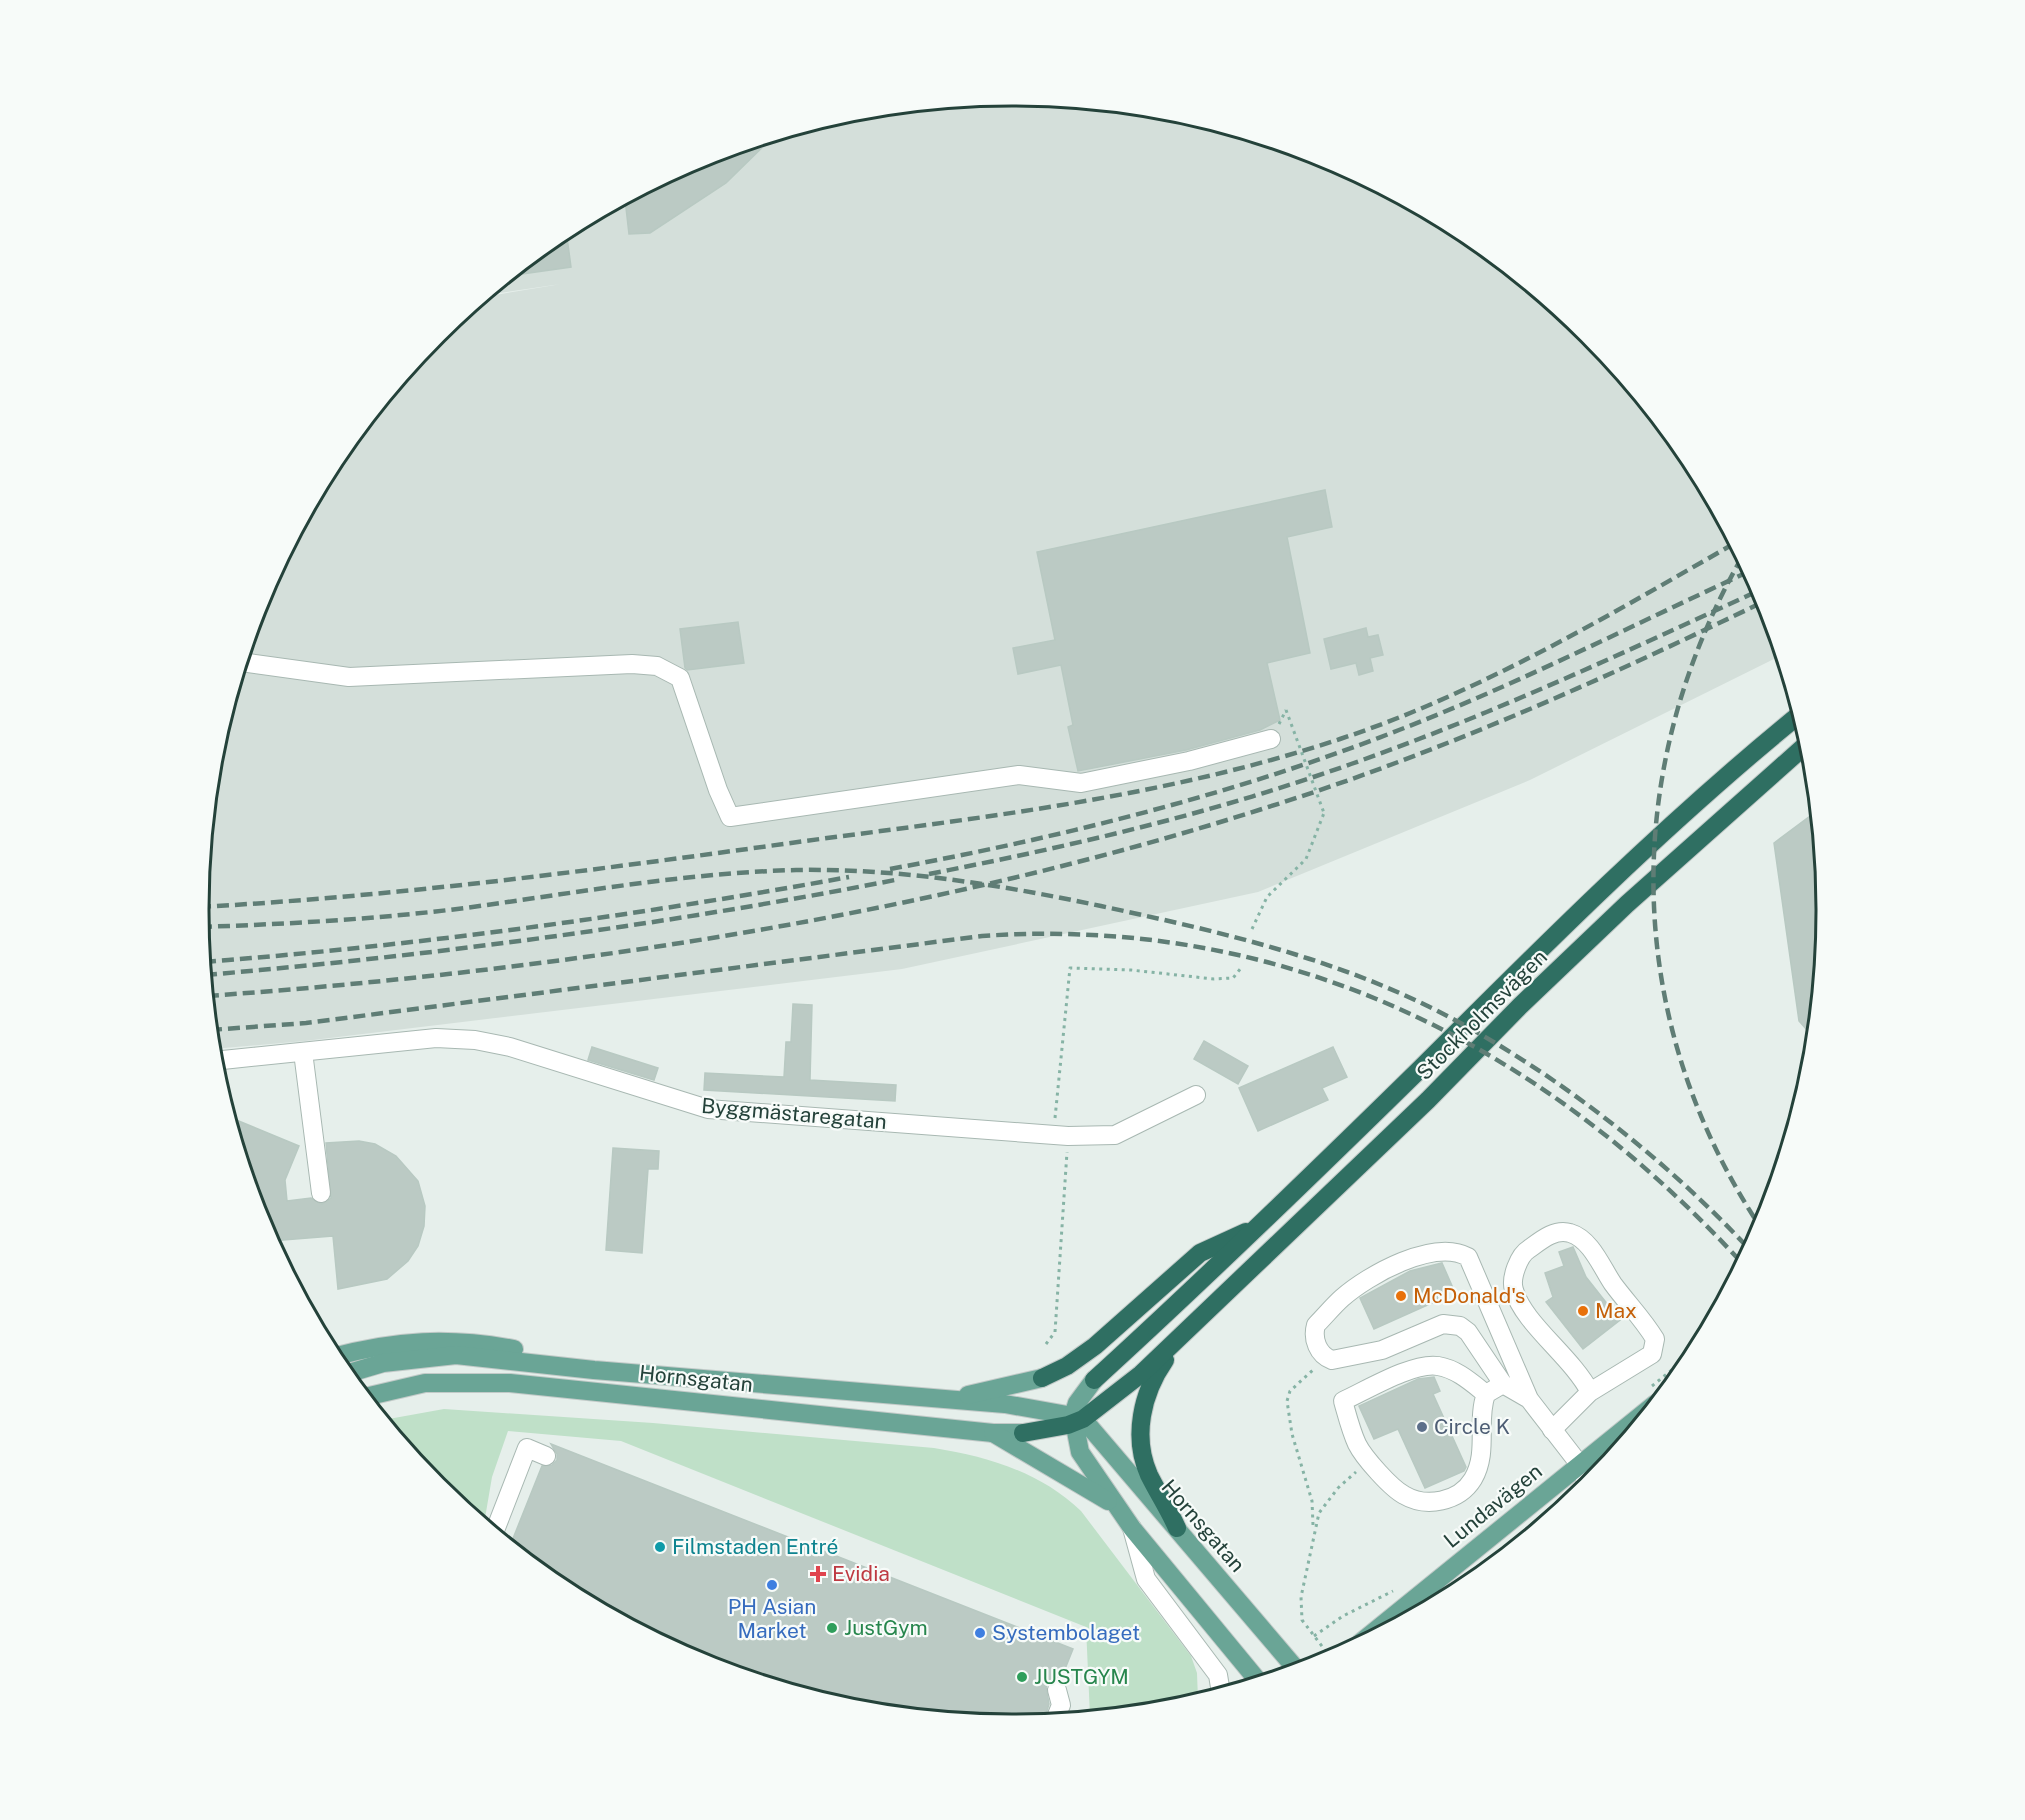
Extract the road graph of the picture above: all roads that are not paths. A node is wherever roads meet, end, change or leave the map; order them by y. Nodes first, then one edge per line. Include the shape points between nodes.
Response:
1 (248, 663) edge
2 (1793, 720) edge
3 (1271, 739) dead end
4 (1800, 750) edge
5 (303, 1052) junction
6 (223, 1060) edge
7 (1196, 1095) dead end
8 (321, 1193) dead end
9 (1261, 1224) junction
10 (1192, 1326) junction
11 (343, 1355) edge
12 (594, 1370) junction
13 (355, 1371) edge
14 (1042, 1378) joint
15 (1094, 1380) joint
16 (1503, 1384) junction
17 (1590, 1392) junction
18 (1486, 1394) junction
19 (372, 1395) edge
20 (941, 1399) junction
21 (1529, 1399) junction
22 (1077, 1419) junction
23 (1629, 1425) edge
24 (1552, 1430) junction
25 (993, 1433) junction
26 (1023, 1433) joint
27 (546, 1456) dead end
28 (1580, 1465) junction
29 (1584, 1475) edge
30 (1114, 1505) junction
31 (497, 1525) edge
32 (1132, 1528) junction
33 (1177, 1528) junction
34 (1389, 1620) edge
35 (1291, 1663) edge
36 (1254, 1676) edge
37 (1220, 1686) edge
38 (1057, 1690) dead end
39 (1058, 1712) edge

1 - 3 street via 349,676 657,666 680,678 730,817 1018,775 1081,783
2 - 9 highway, Stockholmsvägen via 1692,807 1497,990
4 - 10 highway, Stockholmsvägen via 1627,904
5 - 6 street, Byggmästaregatan
5 - 7 street, Byggmästaregatan via 436,1038 475,1040 510,1047 708,1109 1061,1135 1115,1135
5 - 8 street
9 - 14 highway, Stockholmsvägen via 1197,1255 1095,1346
9 - 15 highway, Stockholmsvägen
10 - 22 highway via 1128,1385
10 - 33 highway via 1151,1384 1139,1435 1150,1476
11 - 12 main road via 391,1343 456,1341 518,1350
12 - 13 main road, Hornsgatan via 456,1355 382,1363
12 - 20 main road, Hornsgatan
14 - 20 main road, Hornsgatan
15 - 22 main road via 1077,1403
16 - 18 street
16 - 21 street
16 - 21 street via 1468,1332 1451,1323 1382,1350 1342,1360 1326,1358 1314,1334 1316,1325 1362,1283 1400,1264 1433,1251 1445,1250 1468,1257
17 - 17 street via 1652,1354 1655,1339 1581,1239 1569,1232 1555,1232 1524,1252 1512,1287 1520,1306
17 - 24 street
18 - 18 street via 1460,1374 1438,1366 1412,1370 1343,1401 1357,1445 1368,1461 1404,1495 1433,1504 1457,1494 1472,1480 1482,1458 1482,1405
19 - 25 main road, Hornsgatan via 425,1383 510,1383
20 - 22 main road, Hornsgatan via 1024,1407
21 - 24 street
22 - 26 highway
22 - 30 main road via 1080,1452
22 - 33 main road, Hornsgatan
23 - 28 main road, Lundavägen
24 - 28 street
25 - 26 main road, Hornsgatan
25 - 30 main road
27 - 31 street via 527,1448
28 - 29 street
28 - 34 main road, Lundavägen
30 - 32 main road
32 - 36 main road
32 - 37 street via 1146,1579 1218,1675
33 - 35 main road, Hornsgatan
38 - 39 street via 1061,1705

